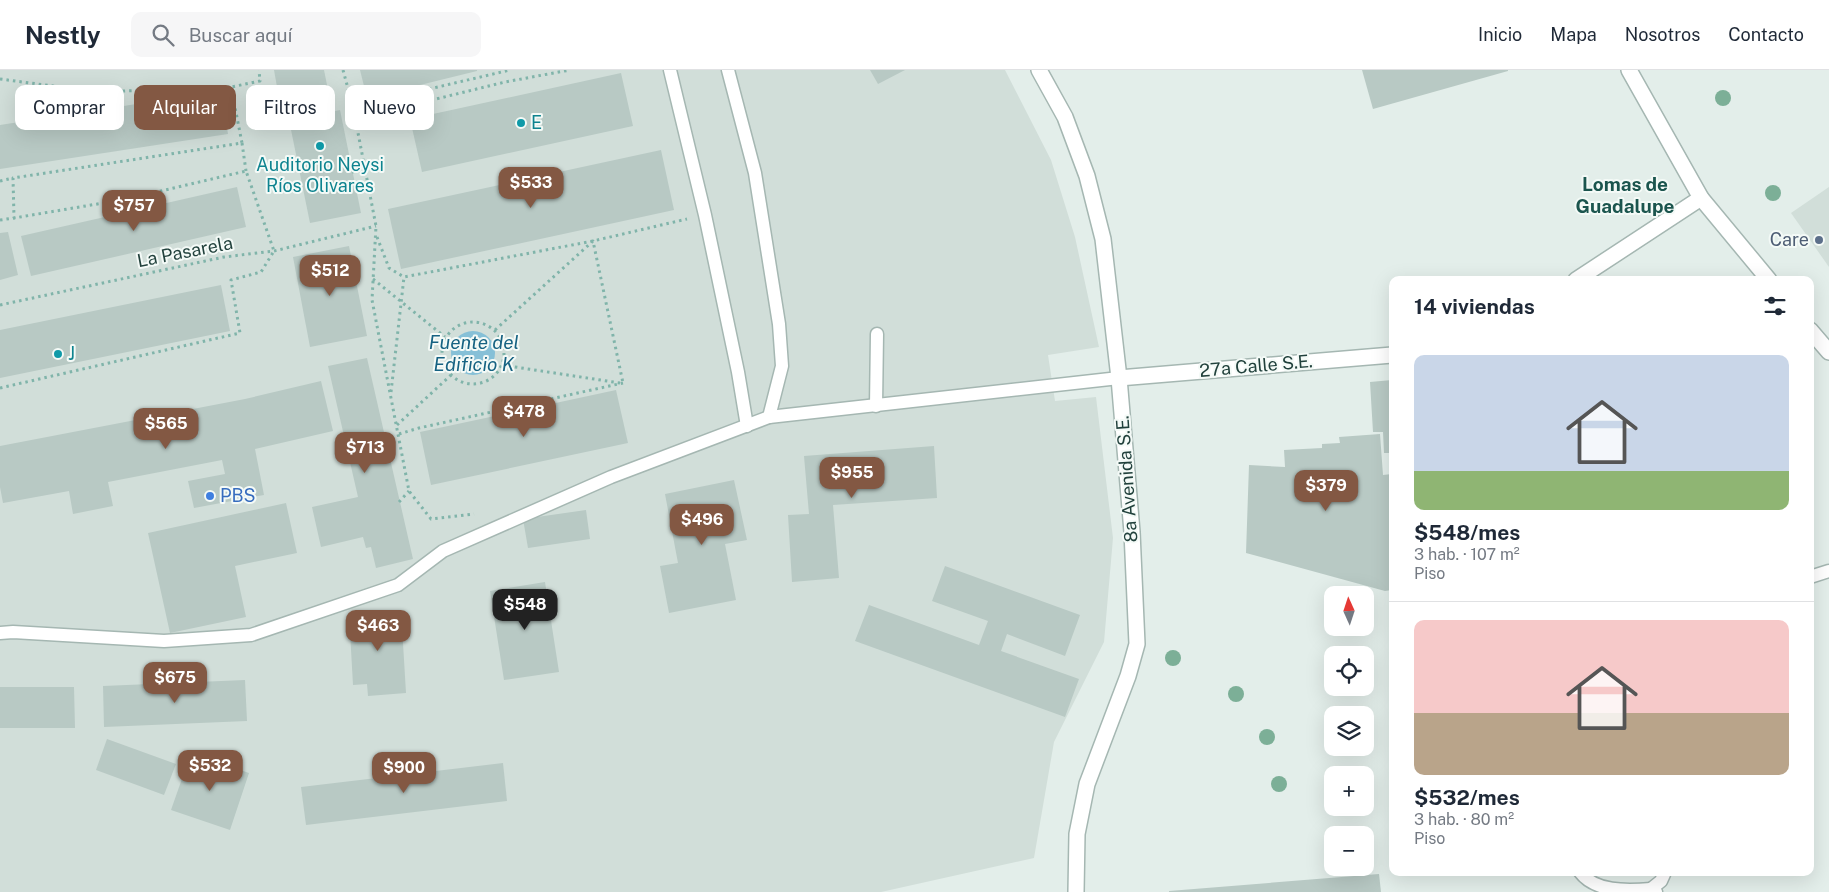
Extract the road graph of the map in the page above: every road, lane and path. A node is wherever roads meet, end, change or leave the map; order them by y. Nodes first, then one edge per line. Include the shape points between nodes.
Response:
1 (259, 70) edge
2 (343, 70) edge
3 (510, 70) edge
4 (570, 70) edge
5 (670, 70) edge
6 (728, 70) edge
7 (1039, 70) edge
8 (1629, 70) edge
9 (0, 79) edge
10 (347, 85) edge
11 (236, 86) edge
12 (434, 88) edge
13 (134, 91) edge
14 (434, 100) edge
15 (236, 112) edge
16 (357, 130) edge
17 (242, 143) junction
18 (365, 170) junction
19 (246, 171) junction
20 (352, 172) dead end
21 (13, 178) junction
22 (0, 181) edge
23 (1701, 198) junction
24 (704, 215) junction
25 (14, 218) junction
26 (0, 220) edge
27 (376, 226) junction
28 (375, 234) junction
29 (593, 241) junction
30 (274, 251) junction
31 (1582, 276) edge
32 (1766, 276) edge
33 (404, 278) junction
34 (373, 279) junction
35 (402, 302) junction
36 (0, 305) edge
37 (495, 330) junction
38 (877, 334) dead end
39 (1814, 335) edge
40 (446, 336) junction
41 (1829, 352) edge
42 (1389, 355) edge
43 (502, 365) junction
44 (451, 375) junction
45 (1119, 378) junction
46 (623, 383) junction
47 (0, 388) edge
48 (391, 395) junction
49 (876, 406) junction
50 (769, 418) junction
51 (397, 425) junction
52 (747, 426) junction
53 (399, 434) junction
54 (409, 491) junction
55 (399, 502) dead end
56 (480, 513) dead end
57 (1829, 571) edge
58 (1814, 576) edge
59 (0, 633) edge
60 (1582, 876) edge
61 (1664, 876) edge
62 (1654, 891) edge
63 (1076, 892) edge

1 - 11 path via 260,82
2 - 10 path
3 - 12 path
4 - 14 path
5 - 24 lane
6 - 50 lane via 755,173 779,324 782,366
7 - 45 street, 8a Avenida S.E. via 1065,117 1088,176 1103,239
8 - 23 street
9 - 13 path via 98,92
15 - 17 path
16 - 18 path
17 - 19 path
17 - 21 path
18 - 20 path
18 - 27 path
19 - 25 path via 127,199
19 - 30 path
21 - 22 path
21 - 25 path
23 - 31 street
23 - 32 street
24 - 29 path
24 - 52 lane
25 - 26 path
27 - 28 path
27 - 30 path, La Pasarela
28 - 33 path via 389,268
28 - 34 path
29 - 33 path
29 - 37 path
29 - 46 path
30 - 36 path, La Pasarela via 224,257
30 - 47 path via 260,272 231,280 240,333
33 - 35 path
34 - 35 path
34 - 48 path via 372,300
35 - 40 path
35 - 48 path
37 - 40 path via 472,321 462,323
37 - 43 path via 504,348
38 - 49 lane
39 - 41 street
40 - 44 path via 441,356
42 - 45 street, 27a Calle S.E.
43 - 44 path via 484,383 467,384
43 - 46 path
44 - 51 path
45 - 49 lane
45 - 63 street, 8a Avenida S.E. via 1132,532 1137,644 1087,784 1077,834
46 - 53 path
48 - 51 path
49 - 50 lane
50 - 52 lane
51 - 53 path
52 - 59 lane via 611,477 443,551 398,585 251,635 164,641
53 - 54 path
54 - 55 path
54 - 56 path via 431,519
57 - 58 lane
60 - 62 lane via 1586,882 1608,892
61 - 62 lane

